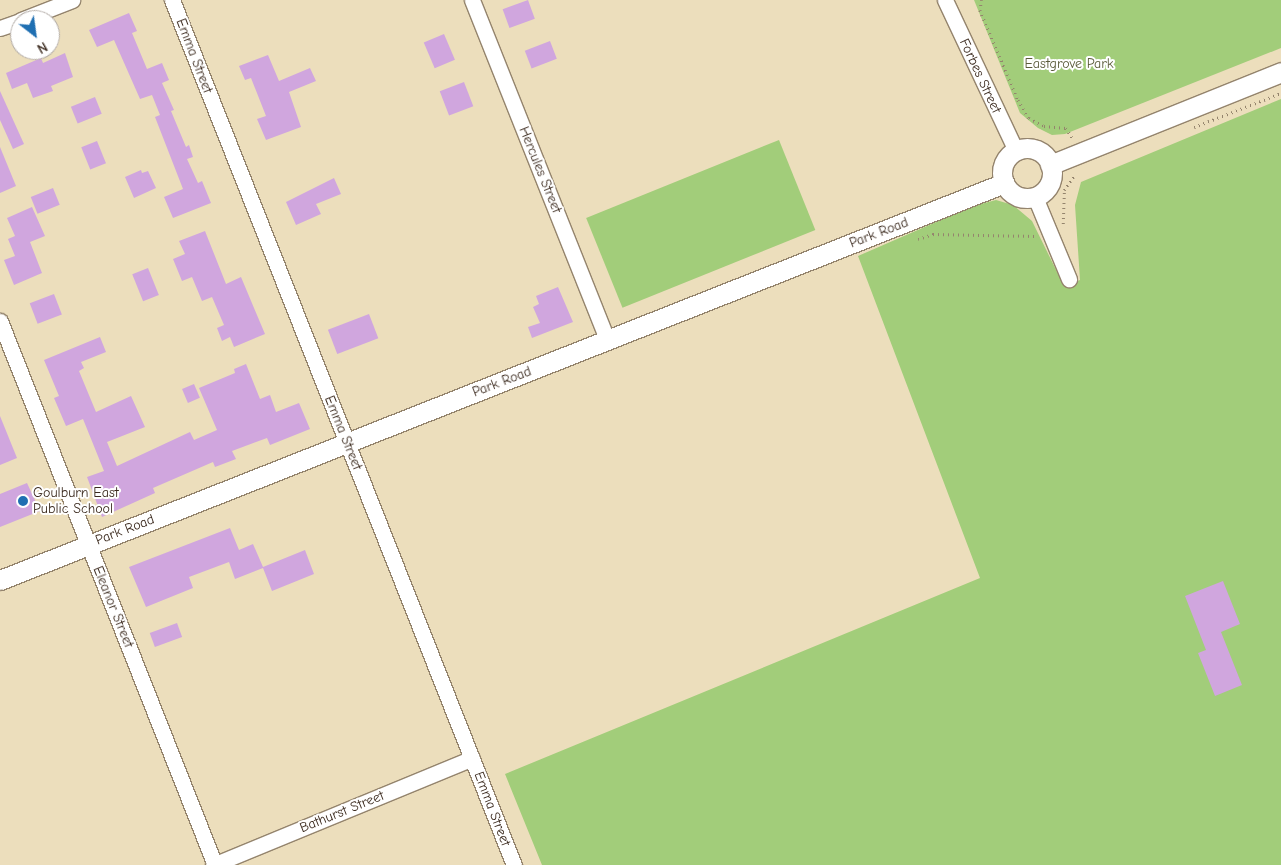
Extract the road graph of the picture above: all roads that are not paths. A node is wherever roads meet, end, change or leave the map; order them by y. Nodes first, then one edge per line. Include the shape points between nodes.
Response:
1 (72, 0) edge
2 (172, 0) edge
3 (472, 0) edge
4 (945, 0) edge
5 (46, 10) edge
6 (1281, 72) edge
7 (1016, 150) junction
8 (1050, 164) junction
9 (1004, 183) junction
10 (1035, 197) junction
11 (1069, 279) dead end
12 (0, 321) edge
13 (607, 340) junction
14 (347, 443) junction
15 (88, 545) junction
16 (0, 580) edge
17 (472, 758) junction
18 (214, 865) edge
19 (514, 865) edge

1 - 5 street
2 - 14 street, Emma Street
3 - 13 street, Hercules Street
4 - 7 street, Forbes Street
6 - 8 street
7 - 8 street via 1036,150
7 - 9 street via 1004,163
8 - 10 street via 1050,183
9 - 10 street via 1019,197
9 - 13 street, Park Road
10 - 11 street
12 - 15 street, Eleanor Street
13 - 14 street, Park Road
14 - 15 street, Park Road
14 - 17 street, Emma Street
15 - 16 street, Park Road
15 - 18 street, Eleanor Street
17 - 18 street, Bathurst Street
17 - 19 street, Emma Street

